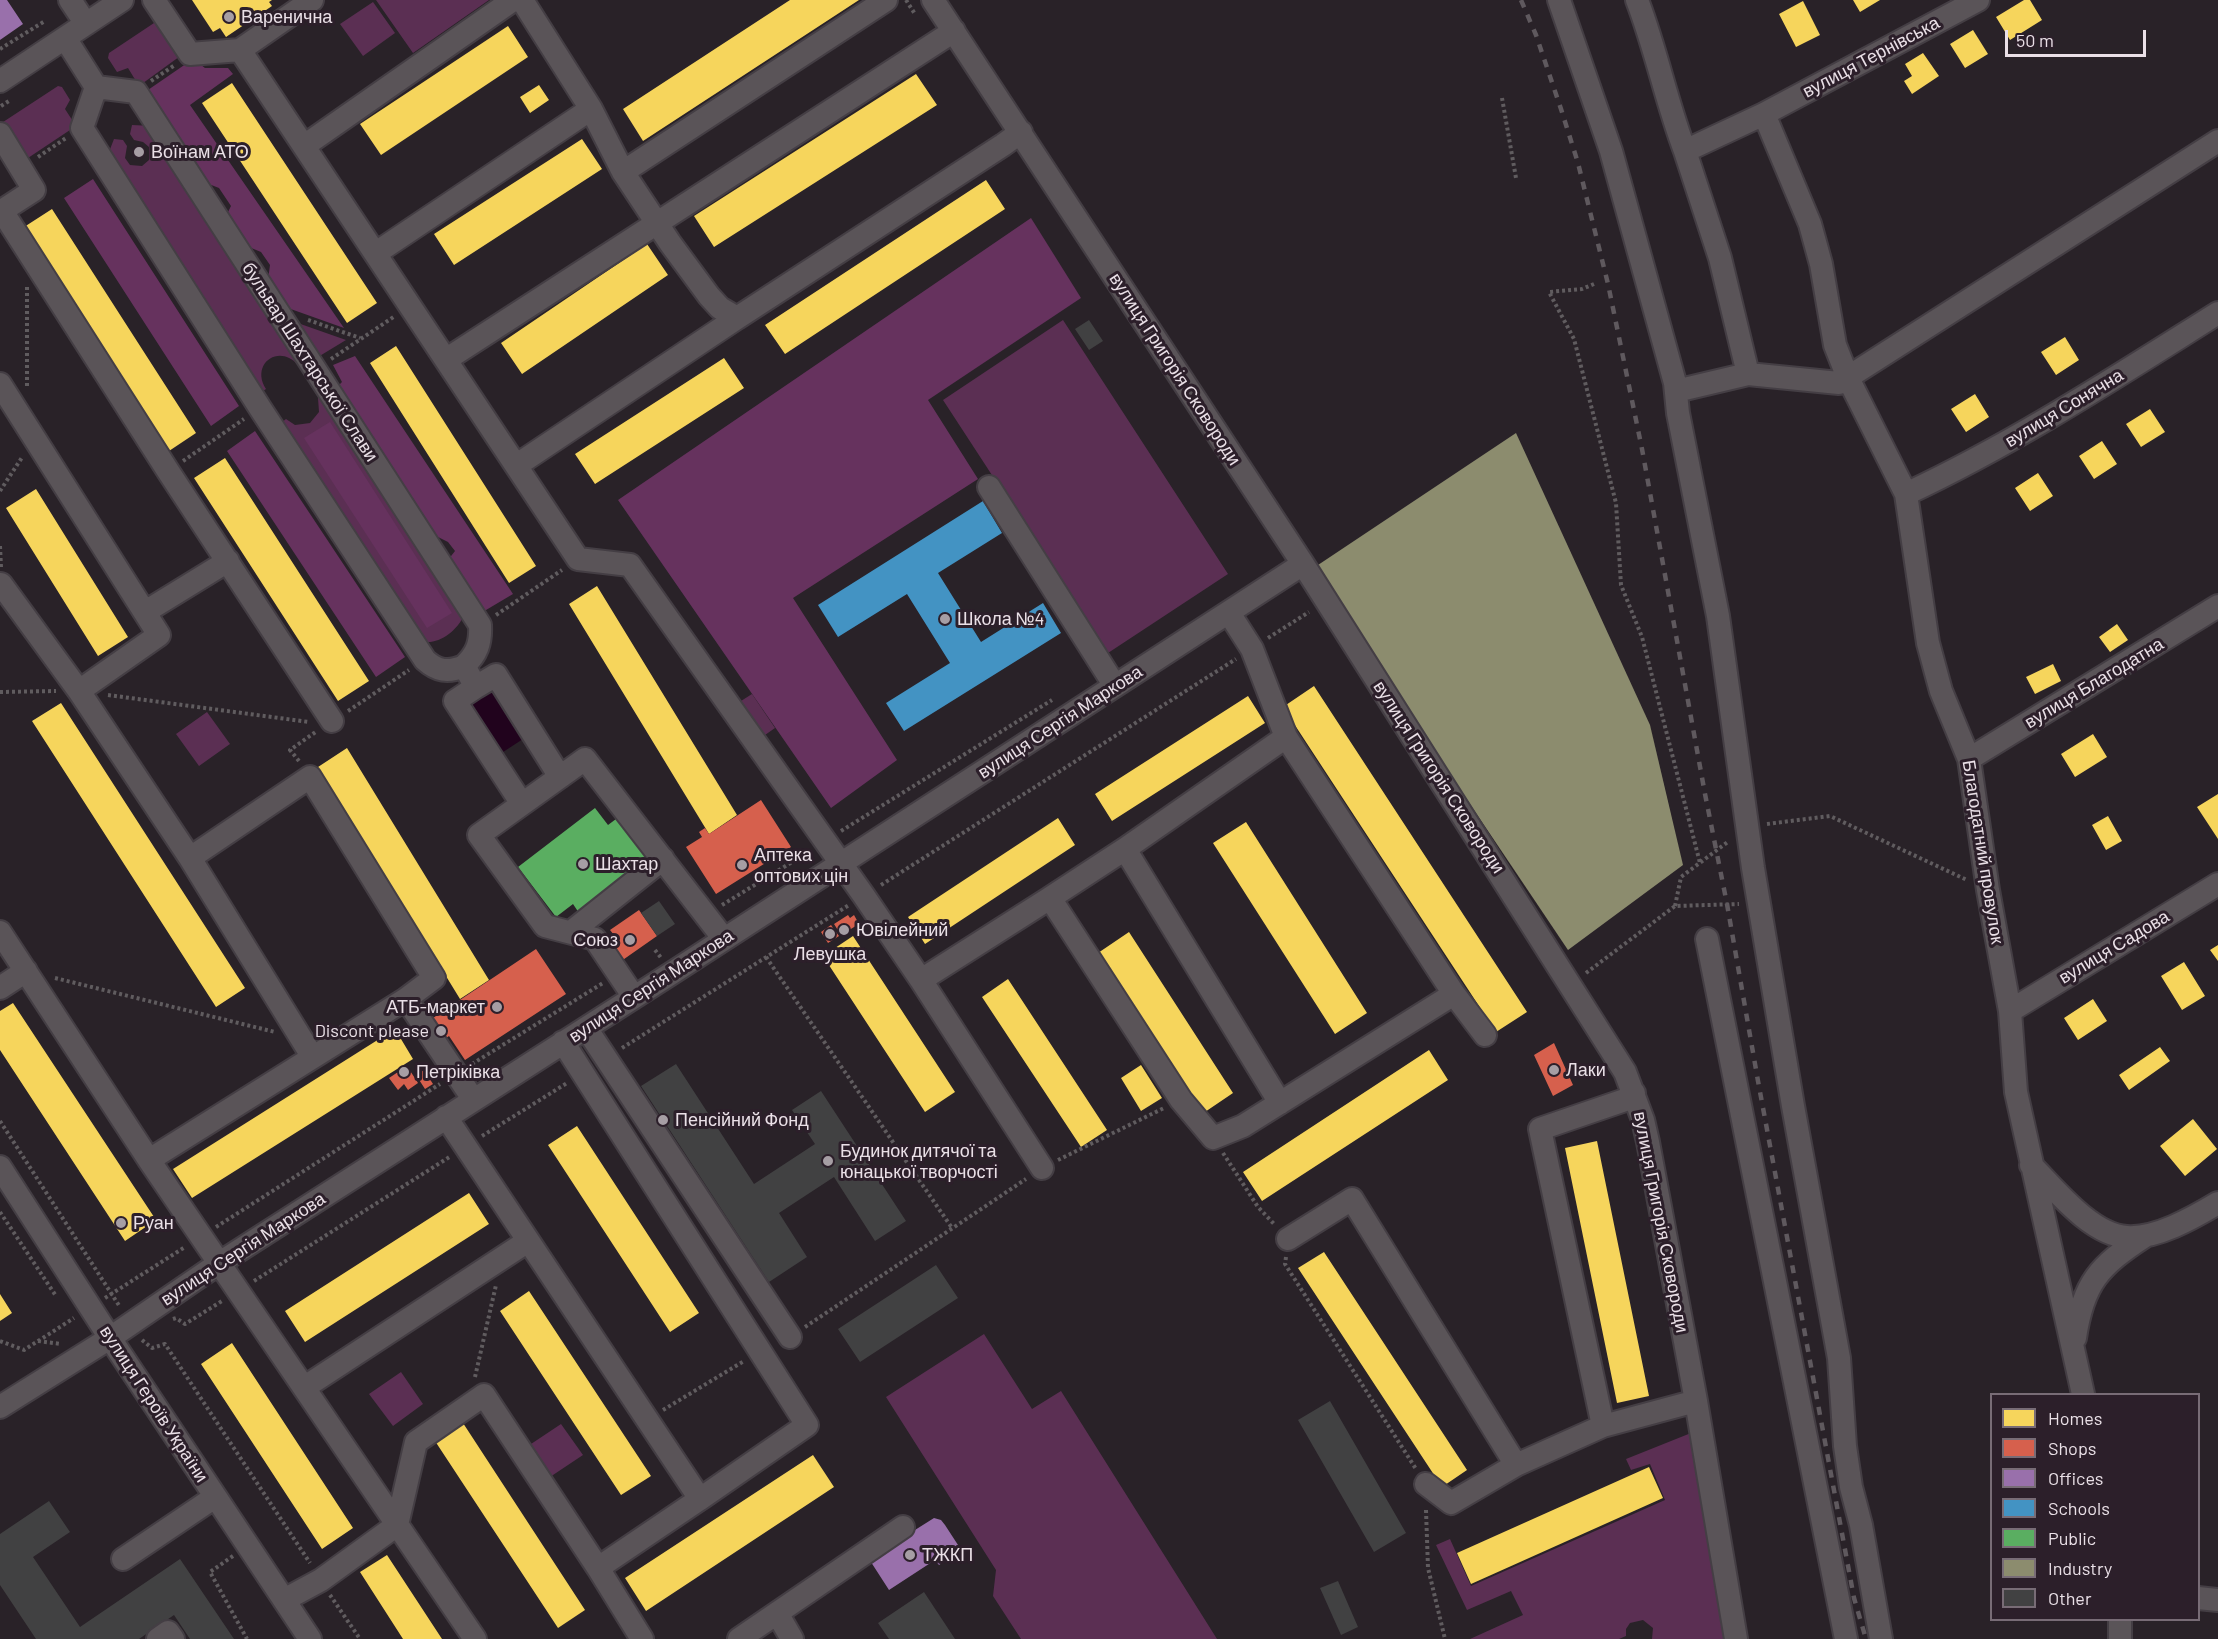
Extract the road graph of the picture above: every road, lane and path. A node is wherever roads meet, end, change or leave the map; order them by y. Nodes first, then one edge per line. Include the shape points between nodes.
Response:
1 (70, 0) edge
2 (154, 0) edge
3 (312, 0) edge
4 (513, 0) edge
5 (522, 0) edge
6 (886, 0) edge
7 (933, 0) edge
8 (1559, 0) edge
9 (1637, 0) edge
10 (1978, 0) edge
11 (110, 3) edge
12 (45, 21) dead end
13 (86, 24) junction
14 (954, 31) junction
15 (65, 38) junction
16 (0, 49) edge
17 (240, 50) junction
18 (190, 54) junction
19 (0, 81) edge
20 (96, 87) junction
21 (136, 92) junction
22 (1502, 98) dead end
23 (591, 109) junction
24 (1764, 114) junction
25 (82, 128) junction
26 (1021, 132) junction
27 (0, 134) edge
28 (2218, 141) edge
29 (304, 146) junction
30 (1685, 151) junction
31 (22, 168) junction
32 (623, 172) junction
33 (1516, 178) dead end
34 (1, 211) edge
35 (656, 222) junction
36 (376, 253) junction
37 (27, 284) dead end
38 (1594, 284) dead end
39 (410, 306) junction
40 (278, 310) junction
41 (2218, 313) edge
42 (736, 318) junction
43 (361, 339) junction
44 (447, 359) junction
45 (315, 369) junction
46 (1749, 374) junction
47 (1848, 378) junction
48 (0, 384) edge
49 (1676, 391) junction
50 (27, 392) dead end
51 (260, 408) junction
52 (34, 437) junction
53 (517, 465) junction
54 (168, 471) junction
55 (989, 488) dead end
56 (0, 491) edge
57 (1906, 494) junction
58 (578, 560) junction
59 (228, 561) junction
60 (1303, 564) junction
61 (0, 585) edge
62 (2218, 606) edge
63 (1312, 610) dead end
64 (145, 612) junction
65 (1229, 613) junction
66 (480, 625) junction
67 (1252, 649) junction
68 (464, 666) junction
69 (477, 687) junction
70 (1115, 687) junction
71 (79, 691) junction
72 (0, 692) edge
73 (324, 722) joint
74 (1286, 737) junction
75 (1969, 759) junction
76 (560, 777) junction
77 (522, 804) junction
78 (883, 805) dead end
79 (1747, 826) junction
80 (824, 841) junction
81 (1125, 849) junction
82 (190, 858) junction
83 (663, 859) junction
84 (1700, 863) junction
85 (840, 864) junction
86 (2218, 884) edge
87 (1988, 890) junction
88 (864, 896) junction
89 (1050, 898) junction
90 (1759, 903) junction
91 (1675, 906) junction
92 (706, 915) junction
93 (0, 932) edge
94 (571, 932) junction
95 (724, 939) junction
96 (1707, 939) dead end
97 (766, 957) junction
98 (26, 971) junction
99 (619, 974) junction
100 (921, 980) junction
101 (1571, 984) junction
102 (0, 988) edge
103 (1454, 994) junction
104 (634, 997) junction
105 (406, 999) junction
106 (2010, 1011) junction
107 (586, 1028) junction
108 (1485, 1035) dead end
109 (563, 1042) junction
110 (307, 1048) junction
111 (607, 1058) junction
112 (582, 1073) junction
113 (456, 1074) junction
114 (1635, 1094) junction
115 (473, 1099) junction
116 (1181, 1100) junction
117 (1280, 1102) junction
118 (446, 1117) junction
119 (0, 1121) edge
120 (1213, 1138) junction
121 (465, 1147) junction
122 (150, 1160) junction
123 (2031, 1165) junction
124 (0, 1167) edge
125 (1042, 1168) junction
126 (2218, 1203) edge
127 (952, 1228) junction
128 (2145, 1236) junction
129 (200, 1237) junction
130 (1288, 1239) junction
131 (528, 1241) junction
132 (502, 1258) junction
133 (218, 1264) junction
134 (238, 1291) junction
135 (111, 1293) junction
136 (102, 1300) dead end
137 (72, 1320) dead end
138 (167, 1323) dead end
139 (140, 1332) junction
140 (790, 1337) joint
141 (110, 1338) junction
142 (0, 1341) edge
143 (2074, 1349) junction
144 (760, 1351) junction
145 (305, 1388) junction
146 (2083, 1393) edge
147 (1696, 1401) junction
148 (469, 1405) junction
149 (0, 1407) edge
150 (647, 1419) junction
151 (1603, 1426) junction
152 (1516, 1465) junction
153 (1426, 1484) junction
154 (215, 1497) junction
155 (700, 1499) junction
156 (397, 1526) junction
157 (903, 1527) dead end
158 (231, 1557) dead end
159 (123, 1559) dead end
160 (598, 1568) junction
161 (321, 1580) junction
162 (2200, 1598) edge
163 (284, 1600) junction
164 (2218, 1600) edge
165 (777, 1613) junction
166 (2120, 1621) edge
167 (158, 1639) edge
168 (173, 1639) edge
169 (247, 1639) edge
170 (310, 1639) edge
171 (360, 1639) edge
172 (475, 1639) edge
173 (642, 1639) edge
174 (739, 1639) edge
175 (792, 1639) edge
176 (1445, 1639) edge
177 (1736, 1639) edge
178 (1845, 1639) edge
179 (1881, 1639) edge
180 (2120, 1639) edge

1 - 13 street
2 - 18 street
3 - 17 street
4 - 29 street
5 - 23 street
6 - 32 street
7 - 14 street, вулиця Григорія Сковороди
8 - 49 street via 1611,151
9 - 30 street
10 - 24 street, вулиця Тернівська
11 - 13 street
12 - 16 path
13 - 15 street
14 - 26 street, вулиця Григорія Сковороди
14 - 35 street
15 - 19 street
15 - 20 street
17 - 18 street
17 - 29 street
18 - 21 path
20 - 21 street
20 - 25 street
21 - 40 street, бульвар Шахтарської Слави
22 - 33 path
23 - 32 street
23 - 36 street
24 - 30 street
24 - 47 street, Благодатний провулок via 1810,224 1835,345
25 - 31 path
25 - 51 street
26 - 42 street
26 - 60 street, вулиця Григорія Сковороди
27 - 31 street
28 - 47 street
29 - 36 street
30 - 46 street via 1720,258
31 - 34 street via 34,190
32 - 35 street
34 - 54 street
35 - 42 street via 709,296
35 - 44 street
36 - 39 street
37 - 50 path
38 - 84 path via 1549,292 1574,339 1616,503 1621,585 1642,637
39 - 43 path
39 - 44 street
40 - 43 path
40 - 45 street, бульвар Шахтарської Слави
41 - 57 street, вулиця Сонячна via 2044,423
42 - 53 street
43 - 45 path
44 - 53 street
45 - 66 street, бульвар Шахтарської Слави
46 - 47 street via 1839,383
46 - 49 street
47 - 57 street, Благодатний провулок
48 - 52 street
49 - 79 street via 1718,616
51 - 54 path
51 - 68 street via 425,660 444,671
52 - 56 path
52 - 64 street
53 - 58 street
54 - 59 street
55 - 70 street
57 - 75 street, Благодатний провулок via 1928,643 1941,691
58 - 66 path
58 - 80 street via 630,565
59 - 64 street
59 - 73 street
60 - 65 street, вулиця Сергія Маркова
60 - 101 street, вулиця Григорія Сковороди
61 - 71 street
62 - 75 street, вулиця Благодатна
63 - 67 path
64 - 71 street via 159,634
65 - 67 street
65 - 70 street, вулиця Сергія Маркова
66 - 68 street via 479,648
67 - 74 street
67 - 88 path
68 - 69 street
69 - 76 street via 496,675
69 - 77 street via 455,701
70 - 85 street, вулиця Сергія Маркова
71 - 72 path
71 - 73 path
71 - 82 street
74 - 81 street
74 - 103 street
75 - 87 street, Благодатний провулок
76 - 77 street
76 - 83 street via 585,759
77 - 94 street via 479,835 545,926
78 - 80 path
79 - 84 path
79 - 87 path via 1830,816
79 - 90 street
80 - 85 street
80 - 92 path
81 - 89 street
81 - 117 street
82 - 105 street via 310,777 434,978
82 - 110 street
83 - 92 street
83 - 94 street
84 - 91 path via 1681,877
85 - 88 street
85 - 95 street, вулиця Сергія Маркова
86 - 106 street, вулиця Садова
87 - 106 street, Благодатний провулок
88 - 97 path
88 - 100 street
89 - 100 street
89 - 116 street
90 - 91 path
90 - 179 street via 1839,1358 1851,1487
91 - 101 path
92 - 95 street
93 - 98 street
94 - 99 street via 595,939
95 - 104 street, вулиця Сергія Маркова
96 - 178 street
97 - 111 path
97 - 127 path
98 - 102 street
98 - 110 path
98 - 122 street
99 - 104 street
99 - 113 path
100 - 125 street
101 - 114 street, вулиця Григорія Сковороди
103 - 108 street
103 - 117 street
104 - 107 street, вулиця Сергія Маркова
105 - 110 street
105 - 113 street
106 - 123 street, Благодатний провулок via 2016,1092
107 - 109 street, вулиця Сергія Маркова
107 - 111 street
109 - 112 street
109 - 115 street, вулиця Сергія Маркова
110 - 122 street
111 - 140 street
112 - 121 path
112 - 144 street
113 - 115 street
113 - 129 path
114 - 147 street, вулиця Григорія Сковороди via 1648,1142
114 - 151 street via 1540,1129
115 - 118 street, вулиця Сергія Маркова
116 - 120 street
116 - 125 path
117 - 120 street via 1243,1126
118 - 121 street
118 - 133 street, вулиця Сергія Маркова
119 - 135 path
120 - 130 path via 1258,1207
121 - 131 street
121 - 134 path
122 - 129 street
123 - 128 street via 2077,1211 2103,1230 2125,1237
123 - 143 street, Благодатний провулок
124 - 141 street, вулиця Героїв України
125 - 127 path
126 - 128 street via 2192,1219
127 - 140 path
128 - 143 street via 2095,1277 2085,1294
129 - 133 street
129 - 135 path
130 - 152 street via 1352,1199
130 - 153 path via 1285,1264
131 - 132 street
131 - 150 street
132 - 145 street
132 - 148 path
133 - 134 street
133 - 139 street, вулиця Сергія Маркова
134 - 138 path via 184,1324 176,1318
134 - 145 street
135 - 136 path
135 - 139 path
137 - 142 path via 24,1350
139 - 141 street, вулиця Сергія Маркова
139 - 161 path via 152,1348 165,1344
141 - 149 street, вулиця Сергія Маркова
141 - 154 street, вулиця Героїв України
143 - 146 street, Благодатний провулок
144 - 150 path
144 - 155 street via 807,1425
145 - 156 street
147 - 151 street
147 - 177 street, вулиця Григорія Сковороди
148 - 156 street via 416,1442
148 - 160 street via 484,1395
150 - 155 street
151 - 152 street
152 - 153 street via 1451,1503
153 - 176 path via 1428,1568
154 - 159 street
154 - 163 street, вулиця Героїв України
155 - 160 street
156 - 161 street
156 - 172 street
157 - 165 street
158 - 169 path via 210,1572
160 - 173 street
161 - 163 street
161 - 171 path
162 - 164 street
163 - 170 street, вулиця Героїв України
165 - 174 street
165 - 175 street
166 - 180 street
167 - 168 street via 168,1632

